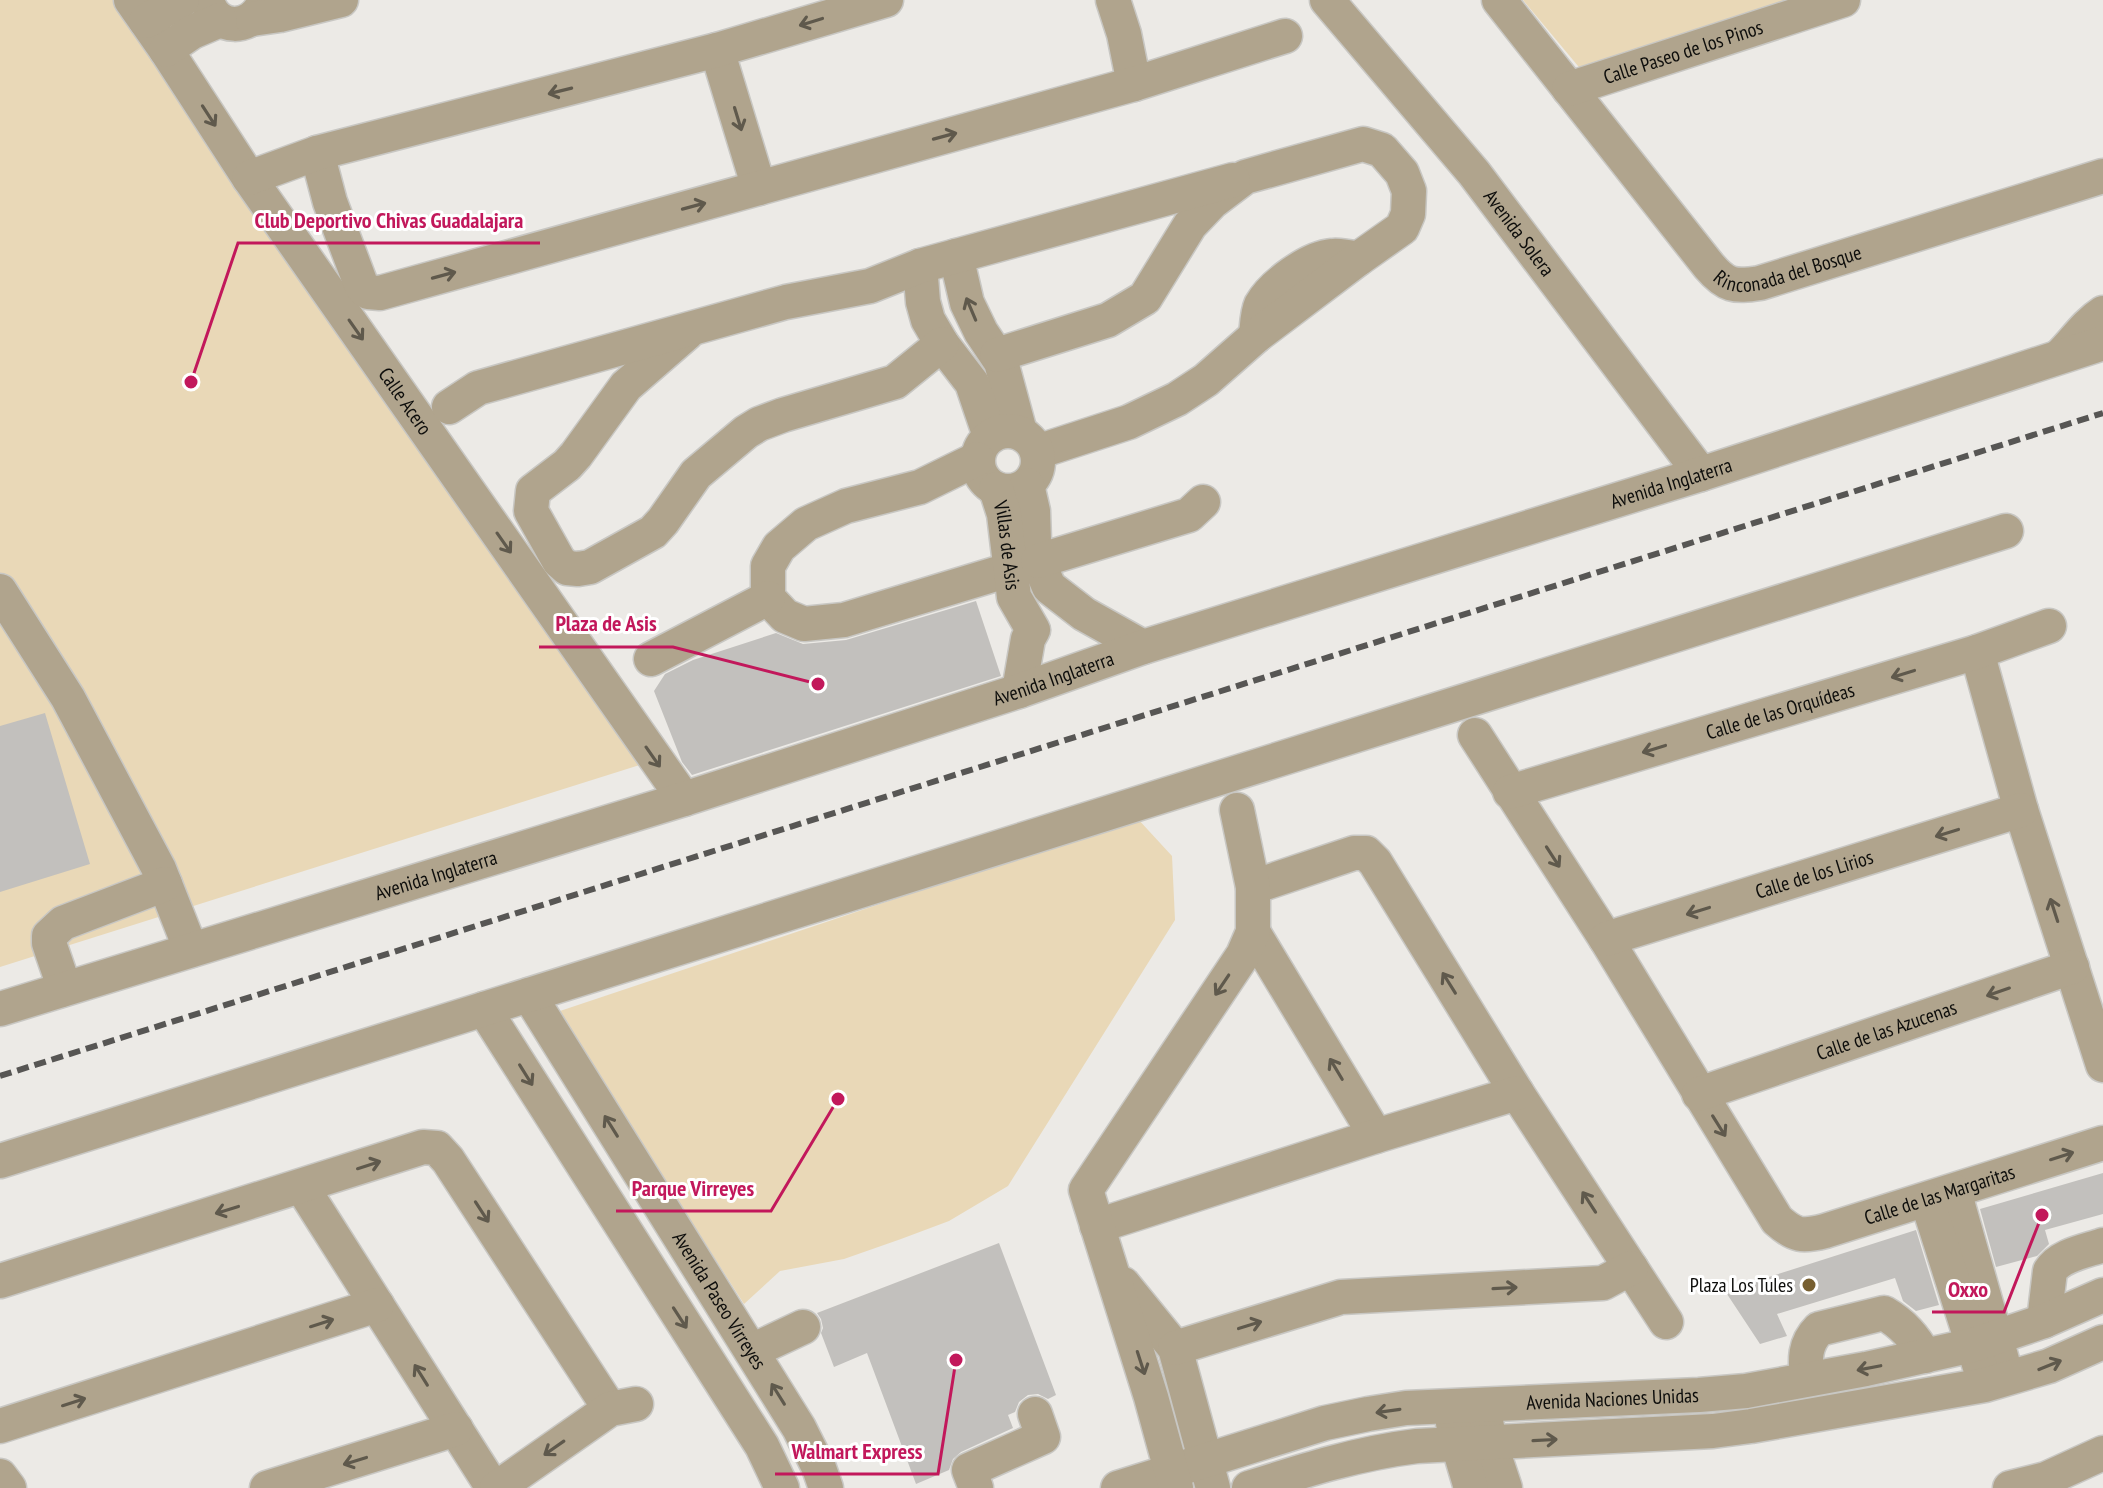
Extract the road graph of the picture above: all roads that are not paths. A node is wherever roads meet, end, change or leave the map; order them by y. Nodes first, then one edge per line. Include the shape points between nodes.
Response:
1 (182, 0) edge
2 (341, 0) edge
3 (886, 0) edge
4 (1113, 0) edge
5 (1327, 0) edge
6 (1499, 0) edge
7 (1843, 0) edge
8 (236, 10) edge
9 (138, 11) edge
10 (1285, 36) dead end
11 (166, 50) junction
12 (717, 50) junction
13 (1134, 84) junction
14 (1569, 89) junction
15 (317, 153) junction
16 (2103, 176) edge
17 (1245, 177) junction
18 (249, 178) junction
19 (759, 188) junction
20 (1142, 205) junction
21 (956, 256) junction
22 (1166, 261) junction
23 (920, 266) junction
24 (2103, 313) edge
25 (693, 328) junction
26 (2103, 343) edge
27 (942, 344) junction
28 (997, 355) junction
29 (2057, 358) junction
30 (575, 361) junction
31 (449, 407) dead end
32 (608, 410) junction
33 (1006, 445) junction
34 (1701, 474) junction
35 (1011, 487) junction
36 (1203, 502) dead end
37 (2006, 531) dead end
38 (1025, 565) junction
39 (0, 591) edge
40 (768, 598) junction
41 (1079, 610) junction
42 (2049, 626) dead end
43 (1033, 630) junction
44 (1143, 647) junction
45 (1977, 652) junction
46 (651, 659) dead end
47 (1019, 691) junction
48 (1475, 735) dead end
49 (1510, 792) junction
50 (684, 799) junction
51 (1237, 810) dead end
52 (2021, 810) junction
53 (165, 884) junction
54 (1253, 887) junction
55 (1253, 932) junction
56 (1606, 939) junction
57 (191, 950) junction
58 (2072, 967) junction
59 (61, 990) junction
60 (529, 995) junction
61 (0, 1009) edge
62 (484, 1009) junction
63 (2103, 1065) edge
64 (1517, 1093) junction
65 (1699, 1094) junction
66 (1376, 1136) junction
67 (2103, 1143) edge
68 (0, 1161) edge
69 (302, 1187) junction
70 (1940, 1195) junction
71 (1097, 1226) junction
72 (2103, 1245) edge
73 (693, 1258) junction
74 (1631, 1268) junction
75 (1111, 1269) junction
76 (0, 1281) edge
77 (657, 1282) junction
78 (2103, 1295) edge
79 (377, 1305) junction
80 (2044, 1321) junction
81 (1666, 1322) dead end
82 (803, 1327) dead end
83 (1984, 1341) junction
84 (2103, 1342) edge
85 (1175, 1348) junction
86 (752, 1351) junction
87 (1925, 1356) junction
88 (1807, 1379) junction
89 (1997, 1383) junction
90 (1746, 1391) junction
91 (1466, 1405) junction
92 (1035, 1414) dead end
93 (0, 1426) edge
94 (1751, 1426) junction
95 (456, 1429) junction
96 (1474, 1443) junction
97 (2103, 1453) edge
98 (1209, 1475) edge
99 (0, 1476) edge
100 (1174, 1480) edge
101 (9, 1488) edge
102 (267, 1488) edge
103 (495, 1488) edge
104 (782, 1488) edge
105 (826, 1488) edge
106 (976, 1488) edge
107 (1118, 1488) edge
108 (1249, 1488) edge
109 (1471, 1488) edge
110 (1505, 1488) edge
111 (2010, 1488) edge

1 - 9 street
2 - 8 street via 280,15
3 -> 12 street
4 - 13 street
5 - 34 street, Avenida Solera via 1474,173
6 - 14 street, Rinconada del Bosque
7 - 14 street, Calle Paseo de los Pinos
8 - 11 street
9 - 11 street, Calle Acero
10 - 13 street
11 -> 18 street, Calle Acero
12 -> 15 street
12 -> 19 street
19 -> 13 street
14 - 16 street, Rinconada del Bosque via 1709,266 1731,285 1760,283
15 - 18 street
15 -> 19 street via 362,287 380,293
17 - 20 street
17 - 22 street via 1190,225
17 - 33 street via 1363,144 1382,150 1402,173 1409,191 1408,214 1402,228 1358,259 1334,255 1287,278 1259,308 1256,336 1177,399 1129,422
18 -> 50 street, Calle Acero
20 - 21 street
20 - 22 street
21 - 23 street
28 -> 21 street via 967,303
22 - 28 street via 1145,298 1108,320
23 - 25 street via 870,286
23 - 27 street via 925,314
24 - 29 street
25 - 30 street
25 - 32 street via 626,386
26 - 29 street, Avenida Inglaterra
27 - 32 street via 895,382 759,424 704,466 653,532 590,567 567,568 531,511 533,491 567,465
27 - 33 street via 972,383
28 - 33 street
29 - 34 street, Avenida Inglaterra
30 - 31 street via 478,388
30 - 32 street
33 - 35 street via 980,471 986,482
33 - 35 street via 1038,464 1035,475
33 - 40 street via 920,487 846,506 806,524 779,547 768,566
34 - 44 street, Avenida Inglaterra
35 - 38 street, Villas de Asis via 1033,511 1034,542
36 - 38 street via 1189,515
37 - 60 street
38 - 40 street via 844,620 804,624 785,616
38 - 41 street, Villas de Asis
38 - 43 street, Villas de Asis via 1014,597
39 - 53 street via 68,698
40 - 46 street
41 - 43 street
41 - 44 street, Villas de Asis
42 - 45 street, Calle de las Orquídeas
43 - 47 street
44 - 47 street, Avenida Inglaterra
45 -> 49 street, Calle de las Orquídeas
45 - 52 street
47 - 50 street, Avenida Inglaterra
48 - 49 street
49 -> 56 street
50 - 57 street, Avenida Inglaterra
51 - 54 street
52 -> 56 street, Calle de los Lirios
58 -> 52 street
53 - 57 street
53 - 59 street via 56,928 49,943
54 - 55 street
64 -> 54 street via 1366,853
66 -> 55 street
55 -> 71 street via 1243,955 1086,1190
56 - 65 street
57 - 59 street, Avenida Inglaterra
58 - 63 street
58 -> 65 street, Calle de las Azucenas
59 - 61 street, Avenida Inglaterra
60 - 62 street
73 -> 60 street, Avenida Paseo Virreyes
62 - 68 street
62 -> 77 street
64 - 66 street
74 -> 64 street
65 -> 70 street, Calle de las Margaritas via 1777,1220 1790,1231 1806,1236
66 - 71 street
70 -> 67 street, Calle de las Margaritas
69 -> 76 street
69 - 79 street
69 -> 103 street via 423,1147 437,1148 623,1406
70 - 83 street
71 - 75 street
72 - 80 street via 2054,1265
73 - 77 street
73 - 86 street, Avenida Paseo Virreyes
74 - 81 street
85 -> 74 street via 1341,1297 1603,1283
75 - 85 street
75 -> 100 street
77 -> 104 street via 762,1446
78 - 80 street, Avenida Naciones Unidas
93 -> 79 street
95 -> 79 street
80 - 83 street, Avenida Naciones Unidas
82 - 86 street
83 - 87 street, Avenida Naciones Unidas
83 - 89 street
89 -> 84 street, Avenida Naciones Unidas
85 - 98 street
105 -> 86 street, Avenida Paseo Virreyes via 799,1428
87 -> 88 street, Avenida Naciones Unidas
87 - 88 street via 1903,1326 1884,1313 1819,1329 1808,1345
88 - 90 street, Avenida Naciones Unidas
89 - 94 street, Avenida Naciones Unidas
90 - 91 street, Avenida Naciones Unidas
90 - 94 street
91 - 96 street
91 -> 98 street, Avenida Naciones Unidas via 1406,1408 1325,1423
92 - 106 street via 1043,1437 969,1470
96 -> 94 street, Avenida Naciones Unidas
95 -> 102 street
95 - 103 street
96 - 108 street, Avenida Naciones Unidas via 1380,1450
96 - 109 street
96 - 110 street
97 - 111 street via 2046,1479
98 - 100 street, Avenida Naciones Unidas
99 - 101 street
100 - 107 street, Avenida Naciones Unidas

